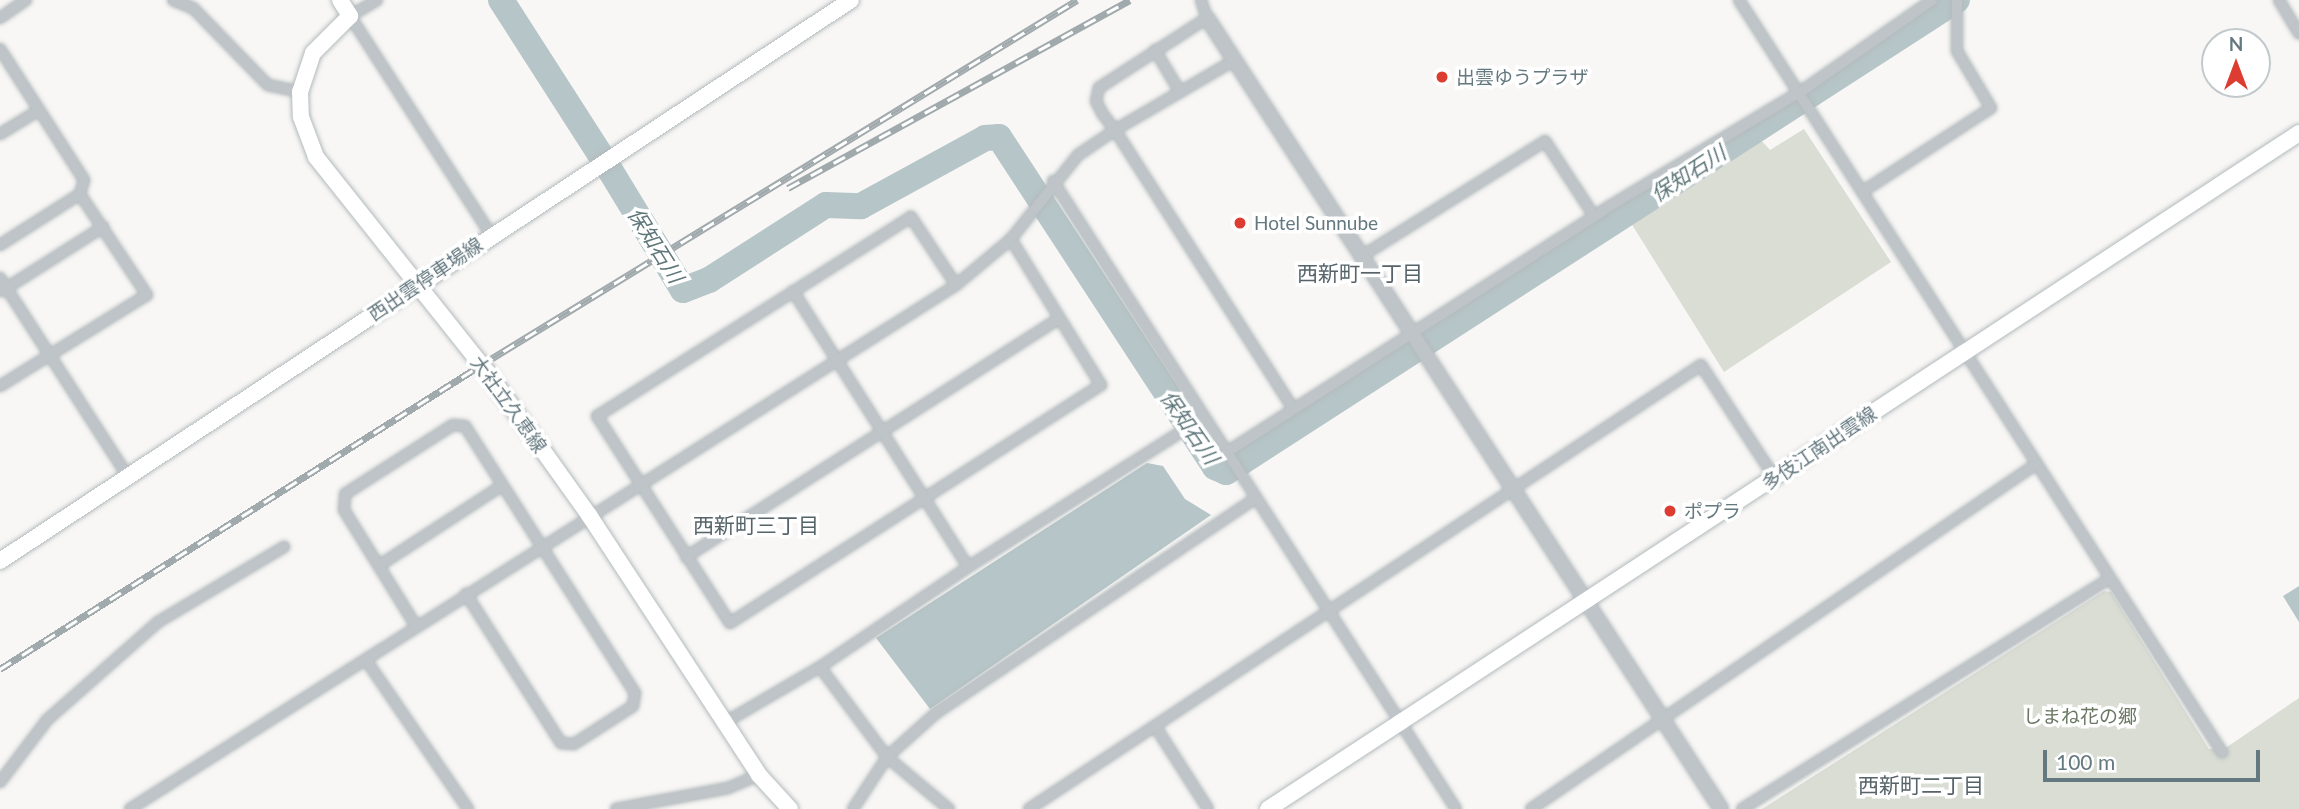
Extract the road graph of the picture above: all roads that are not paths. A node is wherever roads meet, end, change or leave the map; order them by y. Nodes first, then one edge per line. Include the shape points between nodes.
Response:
1 (26, 0) edge
2 (173, 0) edge
3 (340, 0) edge
4 (377, 0) edge
5 (851, 0) edge
6 (1201, 0) edge
7 (1739, 0) edge
8 (1932, 0) edge
9 (1957, 0) edge
10 (2279, 0) edge
11 (350, 16) junction
12 (0, 18) edge
13 (1207, 18) junction
14 (2299, 33) edge
15 (0, 49) edge
16 (1155, 50) junction
17 (1235, 60) junction
18 (300, 92) junction
19 (1181, 92) junction
20 (1798, 92) junction
21 (39, 110) junction
22 (1115, 130) junction
23 (0, 134) edge
24 (2299, 134) edge
25 (1053, 181) junction
26 (1862, 192) junction
27 (80, 194) junction
28 (1594, 216) junction
29 (103, 227) junction
30 (491, 234) junction
31 (1011, 239) junction
32 (0, 245) edge
33 (1362, 256) junction
34 (417, 283) junction
35 (956, 285) junction
36 (2, 286) edge
37 (793, 291) junction
38 (1058, 319) junction
39 (1411, 331) junction
40 (1963, 353) junction
41 (49, 354) junction
42 (838, 363) junction
43 (0, 386) edge
44 (1293, 408) junction
45 (1204, 417) junction
46 (881, 432) junction
47 (1227, 452) junction
48 (2036, 464) junction
49 (129, 478) junction
50 (1775, 478) junction
51 (501, 486) junction
52 (641, 486) junction
53 (1516, 488) junction
54 (1254, 499) junction
55 (925, 500) junction
56 (589, 515) junction
57 (541, 545) junction
58 (284, 547) dead end
59 (687, 557) junction
60 (0, 561) edge
61 (380, 565) junction
62 (968, 567) junction
63 (2110, 578) junction
64 (466, 594) junction
65 (1587, 601) junction
66 (1330, 608) junction
67 (416, 626) junction
68 (366, 660) junction
69 (820, 667) junction
70 (1664, 721) junction
71 (724, 723) junction
72 (1400, 723) junction
73 (1155, 726) junction
74 (2222, 752) dead end
75 (887, 757) junction
76 (758, 775) junction
77 (0, 782) edge
78 (130, 809) edge
79 (468, 809) edge
80 (616, 809) edge
81 (790, 809) edge
82 (853, 809) edge
83 (949, 809) edge
84 (1028, 809) edge
85 (1208, 809) edge
86 (1268, 809) edge
87 (1456, 809) edge
88 (1531, 809) edge
89 (1721, 809) edge
90 (1742, 809) edge

1 - 12 street
2 - 18 street via 193,8 268,85
3 - 11 main road
4 - 11 street
5 - 30 main road, 西出雲停車場線
6 - 13 street
7 - 20 street
8 - 20 street
9 - 26 street via 1957,51 1991,107
10 - 14 street
11 - 18 main road, 大社立久恵線 via 313,54
11 - 30 street
13 - 16 street
13 - 17 street
15 - 21 street
16 - 19 street
16 - 22 street via 1099,88 1096,101
17 - 19 street
17 - 33 street
18 - 34 main road, 大社立久恵線 via 301,117 316,157
19 - 22 street
20 - 26 street
20 - 28 street
21 - 23 street
21 - 27 street via 84,180
22 - 25 street via 1078,155
22 - 44 street
24 - 40 main road, 多伎江南出雲線
25 - 31 street
25 - 45 street
26 - 40 street
27 - 29 street
27 - 32 street
28 - 33 street via 1545,141
28 - 39 street
29 - 36 street
29 - 41 street via 147,295
30 - 34 main road, 西出雲停車場線
31 - 35 street
31 - 38 street
33 - 39 street
34 - 49 main road, 西出雲停車場線
34 - 56 main road, 大社立久恵線
35 - 37 street via 911,217
35 - 42 street
36 - 41 street
37 - 42 street
37 - 52 street via 597,416
38 - 46 street
38 - 55 street via 1101,385
39 - 44 street
39 - 53 street
40 - 48 street
40 - 50 main road, 多伎江南出雲線
41 - 43 street
41 - 49 street
42 - 46 street
42 - 52 street
44 - 47 street
45 - 47 street
45 - 62 street
46 - 55 street
46 - 59 street
47 - 54 street
48 - 63 street
48 - 70 street
49 - 60 main road, 西出雲停車場線
50 - 53 street via 1701,365
50 - 65 main road, 多伎江南出雲線
51 - 57 street
51 - 61 street
51 - 61 street via 465,426 453,425 345,494 344,510
52 - 56 street
52 - 59 street
53 - 65 street
53 - 66 street
54 - 66 street
54 - 75 street via 946,706
55 - 59 street via 730,623
55 - 62 street
56 - 57 street
56 - 71 main road, 大社立久恵線
57 - 64 street
57 - 64 street via 635,693 633,706 574,744 561,743
58 - 77 street via 158,622 47,720
61 - 67 street
62 - 69 street
63 - 74 street
63 - 90 street
64 - 67 street
65 - 70 street
65 - 72 main road, 多伎江南出雲線
66 - 72 street
66 - 73 street
67 - 68 street
68 - 78 street
68 - 79 street
69 - 71 street
69 - 75 street
70 - 88 street
70 - 89 street
71 - 76 main road, 大社立久恵線
72 - 86 main road, 多伎江南出雲線
72 - 87 street
73 - 84 street
73 - 85 street
75 - 82 street
75 - 83 street
76 - 80 street via 728,788
76 - 81 main road, 大社立久恵線

